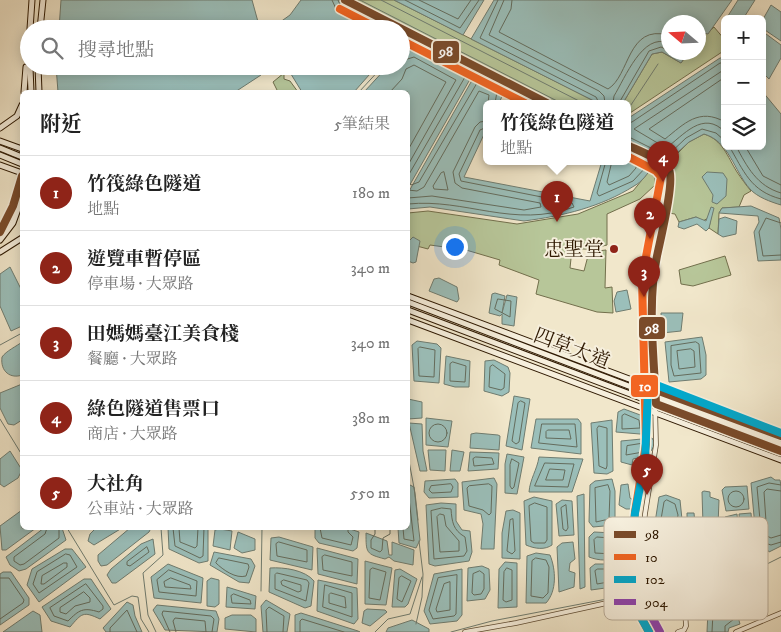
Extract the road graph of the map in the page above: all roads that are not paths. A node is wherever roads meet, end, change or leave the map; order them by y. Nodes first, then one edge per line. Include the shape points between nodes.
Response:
1 (32, 0) edge
2 (43, 0) edge
3 (346, 0) edge
4 (31, 20) edge
5 (41, 20) edge
6 (385, 20) edge
7 (410, 33) edge
8 (26, 75) edge
9 (30, 75) edge
10 (38, 75) edge
11 (24, 90) edge
12 (31, 90) edge
13 (40, 90) edge
14 (541, 100) edge
15 (20, 109) edge
16 (0, 128) edge
17 (0, 141) edge
18 (631, 146) edge
19 (0, 148) edge
20 (20, 148) edge
21 (0, 155) edge
22 (20, 156) edge
23 (20, 163) edge
24 (0, 165) edge
25 (20, 174) edge
26 (20, 182) edge
27 (20, 203) edge
28 (0, 232) edge
29 (20, 239) edge
30 (0, 240) edge
31 (0, 252) edge
32 (410, 297) edge
33 (410, 303) edge
34 (410, 311) edge
35 (410, 321) edge
36 (656, 390) junction
37 (656, 396) junction
38 (656, 404) junction
39 (656, 415) junction
40 (781, 436) edge
41 (781, 444) edge
42 (781, 451) edge
43 (781, 460) edge
44 (645, 517) edge
45 (604, 604) edge
46 (781, 613) edge
47 (768, 618) edge
48 (653, 620) edge
49 (685, 620) edge
50 (764, 620) edge
51 (465, 632) edge
52 (660, 632) edge
53 (678, 632) edge
54 (736, 632) edge

1 - 4 street
2 - 5 street
3 - 6 street
7 - 14 street
8 - 11 street
9 - 12 street
10 - 13 street
15 - 16 street via 17,116
17 - 20 street
18 - 36 street via 662,163 671,176 652,280
19 - 22 street
21 - 23 street
24 - 25 street
26 - 28 street
27 - 30 street
29 - 31 street
32 - 36 street, 四草大道
33 - 37 street, 四草大道
34 - 38 street, 四草大道
35 - 39 street, 四草大道
36 - 37 street
36 - 40 street, 四草大道
37 - 38 street
37 - 41 street, 四草大道
38 - 39 street
38 - 42 street, 四草大道
39 - 43 street, 四草大道
39 - 44 street via 655,462
45 - 51 street
46 - 47 street
48 - 52 street
49 - 53 street via 684,630
50 - 54 street

